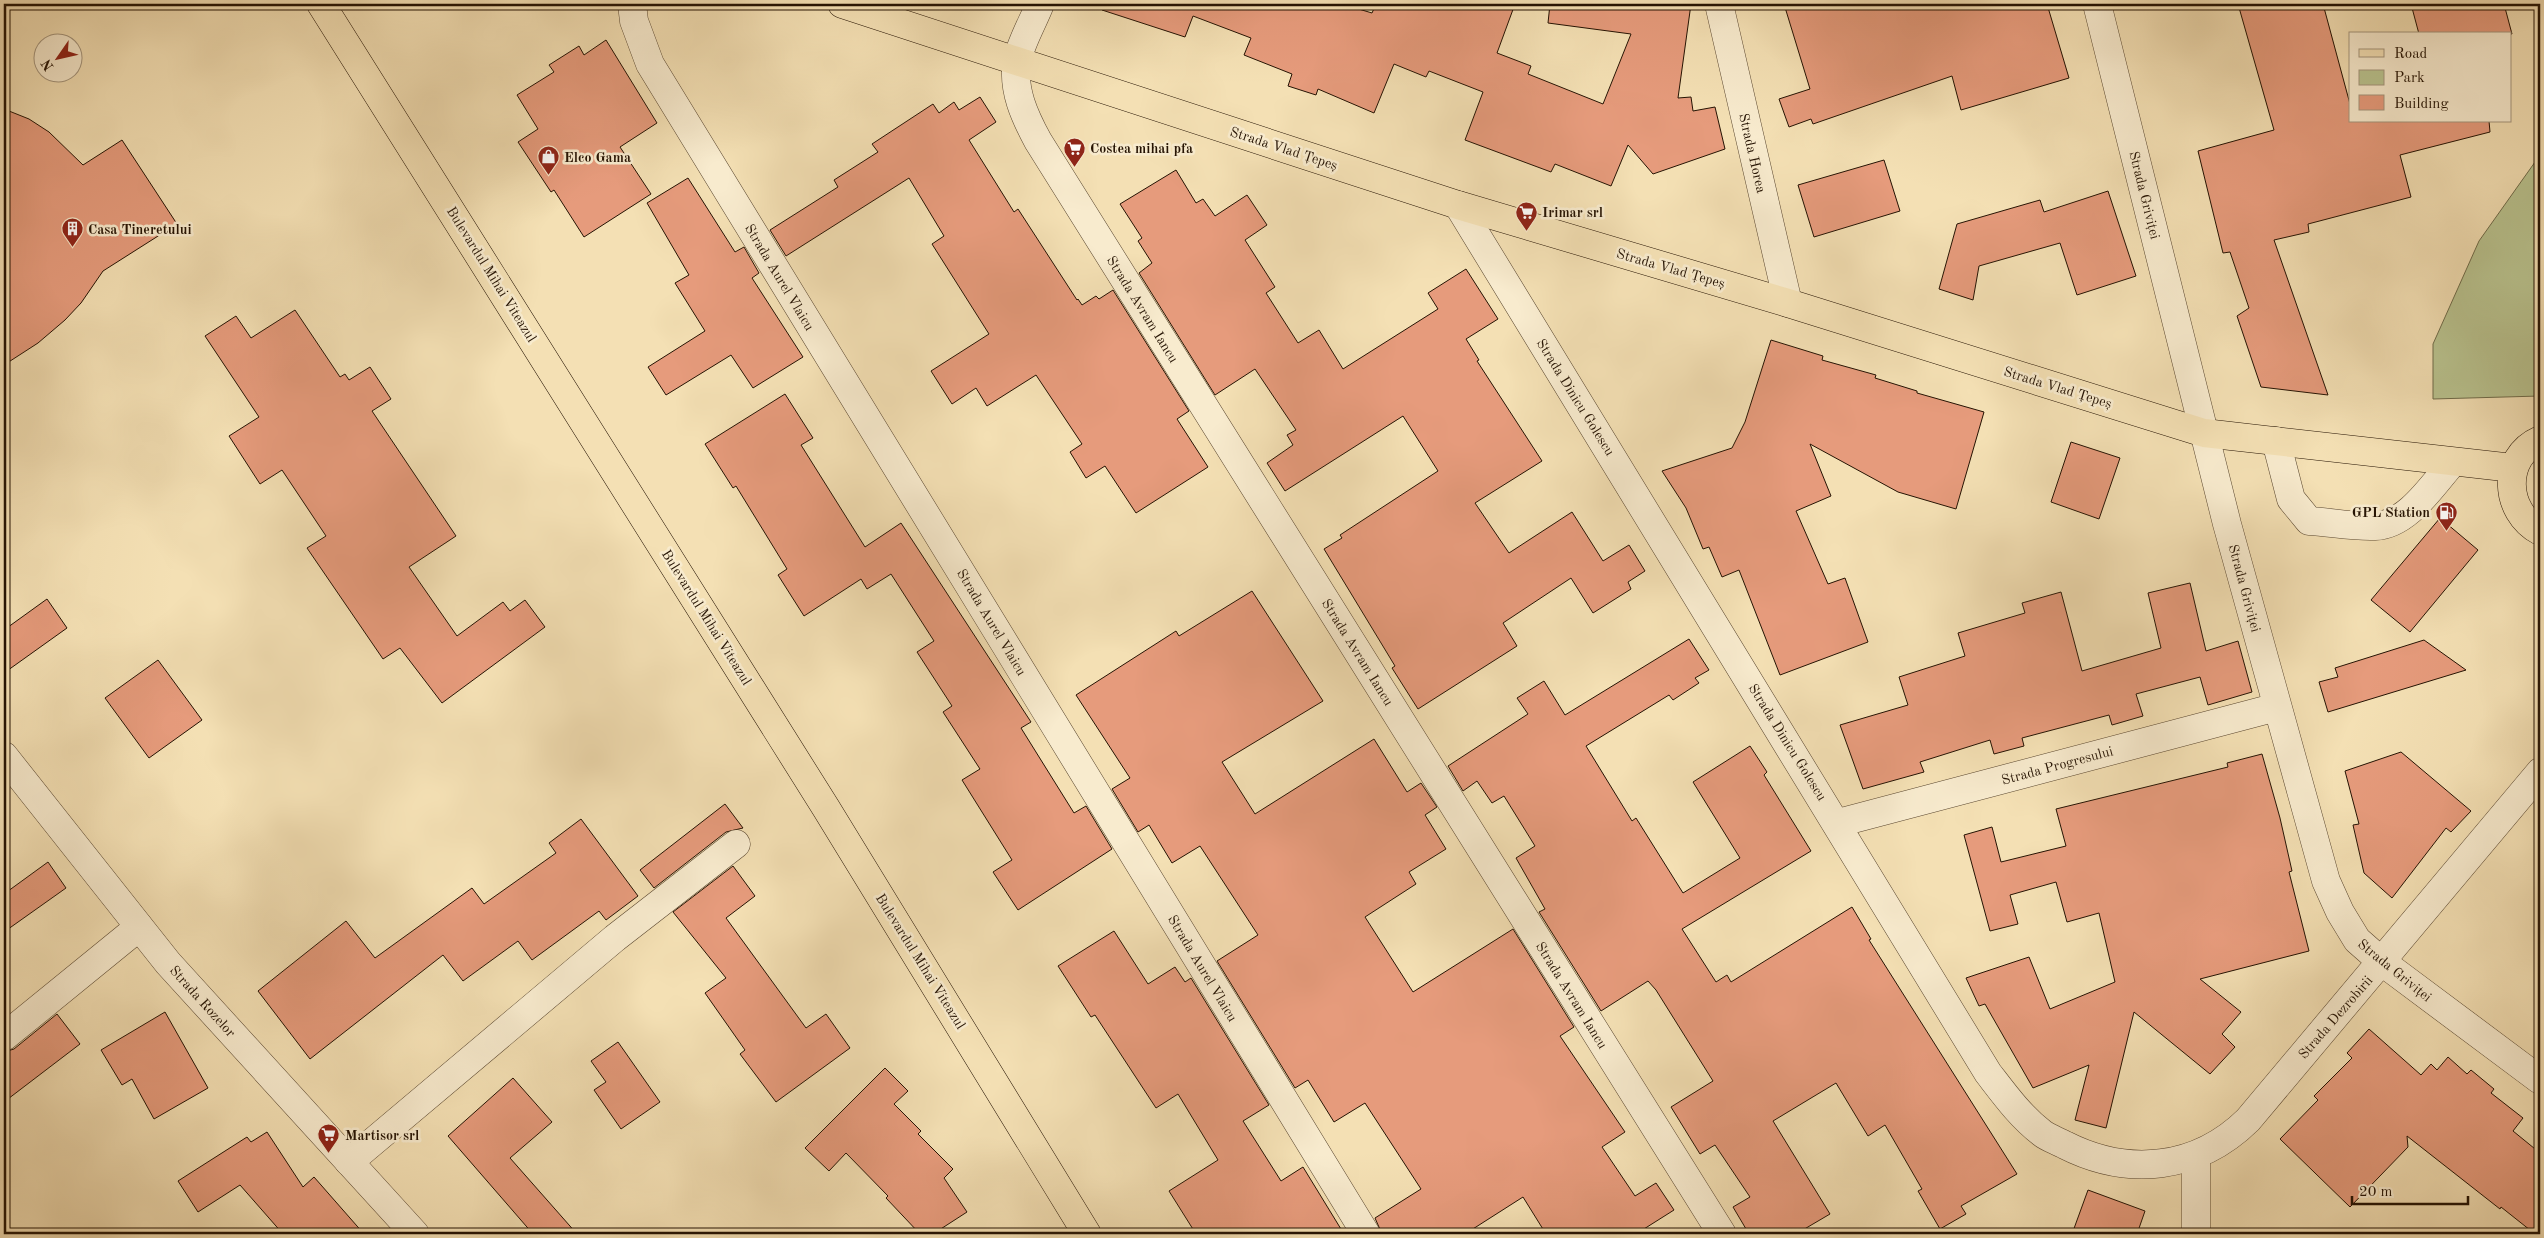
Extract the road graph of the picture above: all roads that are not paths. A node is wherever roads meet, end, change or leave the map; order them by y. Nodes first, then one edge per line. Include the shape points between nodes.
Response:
1 (321, 4) edge
2 (632, 4) edge
3 (842, 4) edge
4 (1040, 4) edge
5 (1719, 4) edge
6 (2098, 4) edge
7 (1017, 61) junction
8 (1458, 205) junction
9 (1788, 303) junction
10 (2204, 433) junction
11 (2540, 440) edge
12 (2276, 441) junction
13 (2453, 462) junction
14 (2513, 468) junction
15 (2540, 531) edge
16 (2277, 707) junction
17 (4, 756) edge
18 (2540, 772) edge
19 (1838, 823) junction
20 (736, 844) dead end
21 (139, 928) junction
22 (2382, 962) junction
23 (4, 1037) edge
24 (2540, 1080) edge
25 (2196, 1156) junction
26 (349, 1162) junction
27 (415, 1234) edge
28 (1087, 1234) edge
29 (1366, 1234) edge
30 (1722, 1234) edge
31 (2196, 1234) edge

1 - 28 main road, Bulevardul Mihai Viteazul via 826,808
2 - 29 street, Strada Aurel Vlaicu via 634,21 650,64
3 - 7 main road, Strada Vlad Țepeș
4 - 7 street
5 - 9 street, Strada Horea
6 - 10 street, Strada Griviței
7 - 8 main road, Strada Vlad Țepeș
7 - 30 street, Strada Avram Iancu via 1018,94 1024,116 1038,141
8 - 9 main road, Strada Vlad Țepeș
8 - 19 street, Strada Dinicu Golescu
9 - 10 main road, Strada Vlad Țepeș
10 - 12 main road, Strada Vlad Țepeș
10 - 16 street, Strada Griviței
11 - 14 main road via 2526,449
12 - 13 main road, Strada Vlad Țepeș
12 - 13 street via 2291,499 2309,521 2376,526 2390,522 2406,514
13 - 14 main road, Strada Vlad Țepeș
14 - 15 main road via 2511,479 2515,504 2528,523
16 - 19 street, Strada Progresului
16 - 22 street, Strada Griviței via 2326,881 2357,940
17 - 21 street, Strada Rozelor
18 - 22 street, Strada Dezrobirii
19 - 25 street, Strada Dinicu Golescu via 1988,1073 2014,1107 2043,1134 2106,1162 2140,1165
20 - 26 street via 616,938
21 - 23 street
21 - 26 street, Strada Rozelor
22 - 24 street, Strada Griviței
22 - 25 street, Strada Dezrobirii via 2248,1120 2220,1143
25 - 31 street
26 - 27 street, Strada Rozelor

